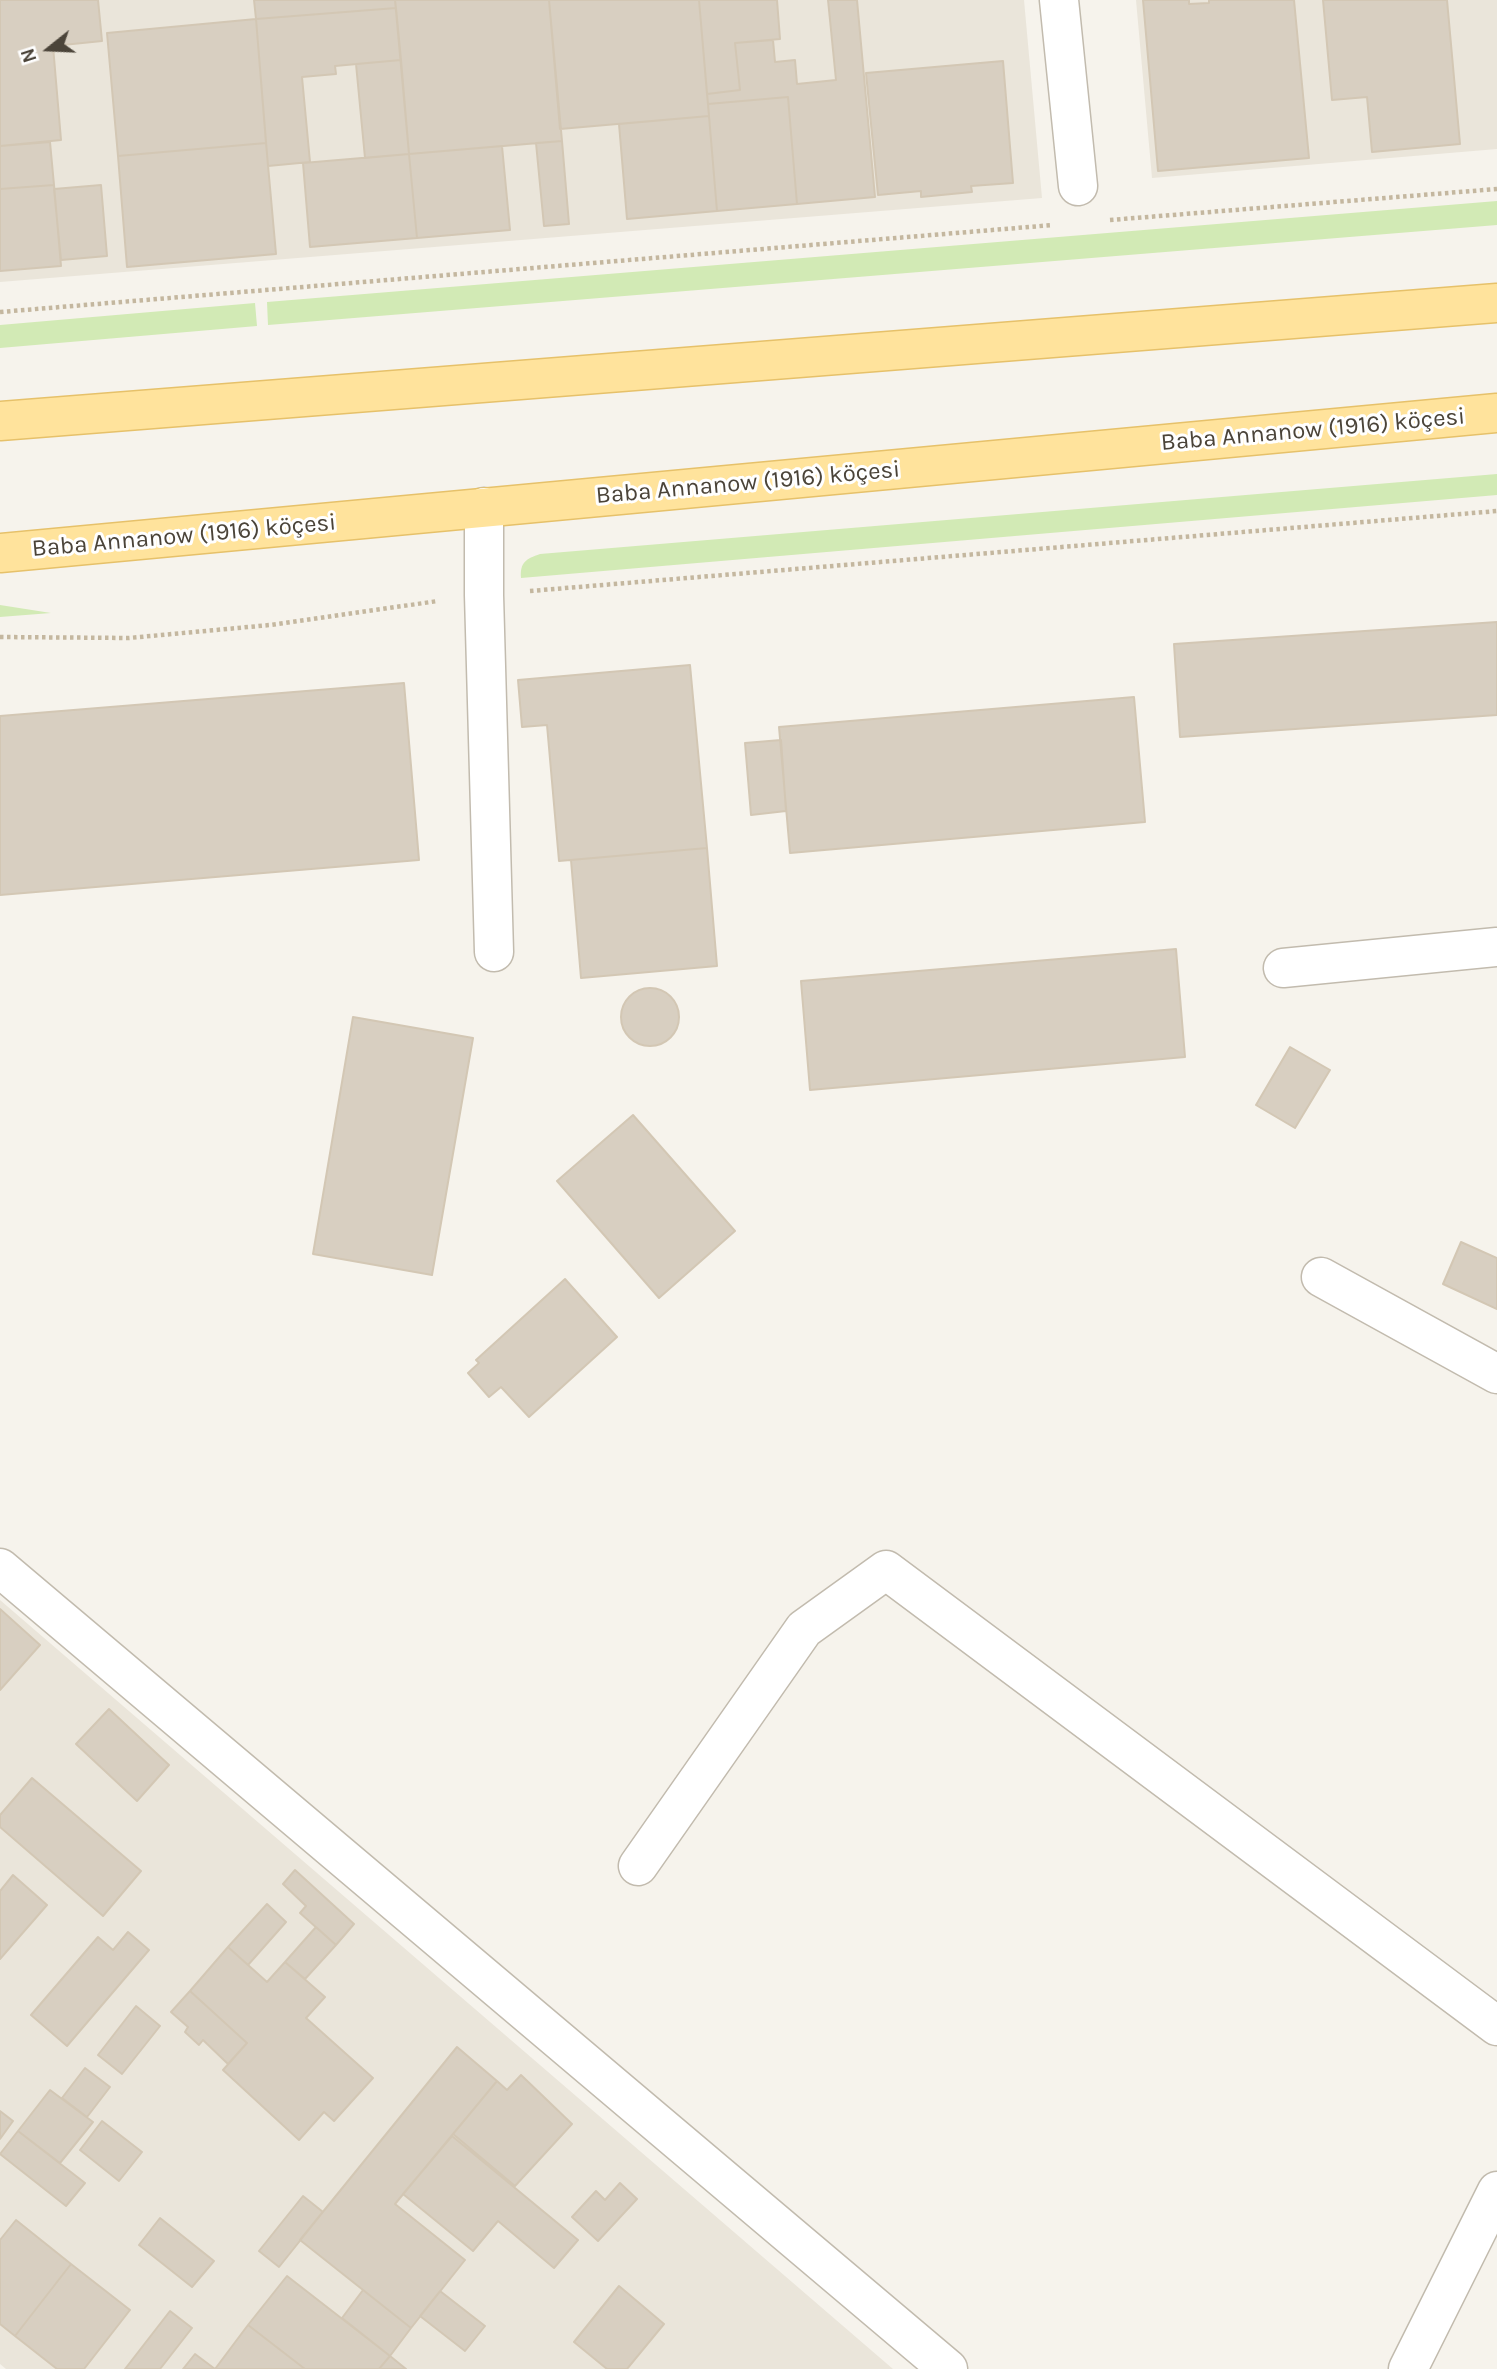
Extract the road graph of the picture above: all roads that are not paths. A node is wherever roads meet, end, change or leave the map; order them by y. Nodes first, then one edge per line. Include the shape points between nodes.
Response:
1 (1059, 0) edge
2 (1078, 186) dead end
3 (1497, 303) edge
4 (1497, 413) edge
5 (0, 421) edge
6 (484, 507) junction
7 (0, 553) edge
8 (1497, 947) edge
9 (494, 952) dead end
10 (1283, 968) dead end
11 (1321, 1278) dead end
12 (1497, 1374) edge
13 (0, 1569) edge
14 (638, 1866) dead end
15 (1497, 2026) edge
16 (1497, 2190) edge
17 (948, 2369) edge
18 (1408, 2369) edge

1 - 2 street
3 - 5 main road
4 - 6 main road, Baba Annanow (1916) köçesi
6 - 7 main road, Baba Annanow (1916) köçesi
6 - 9 street
8 - 10 street
11 - 12 street
13 - 17 street
14 - 15 street via 804,1629 886,1570
16 - 18 street

